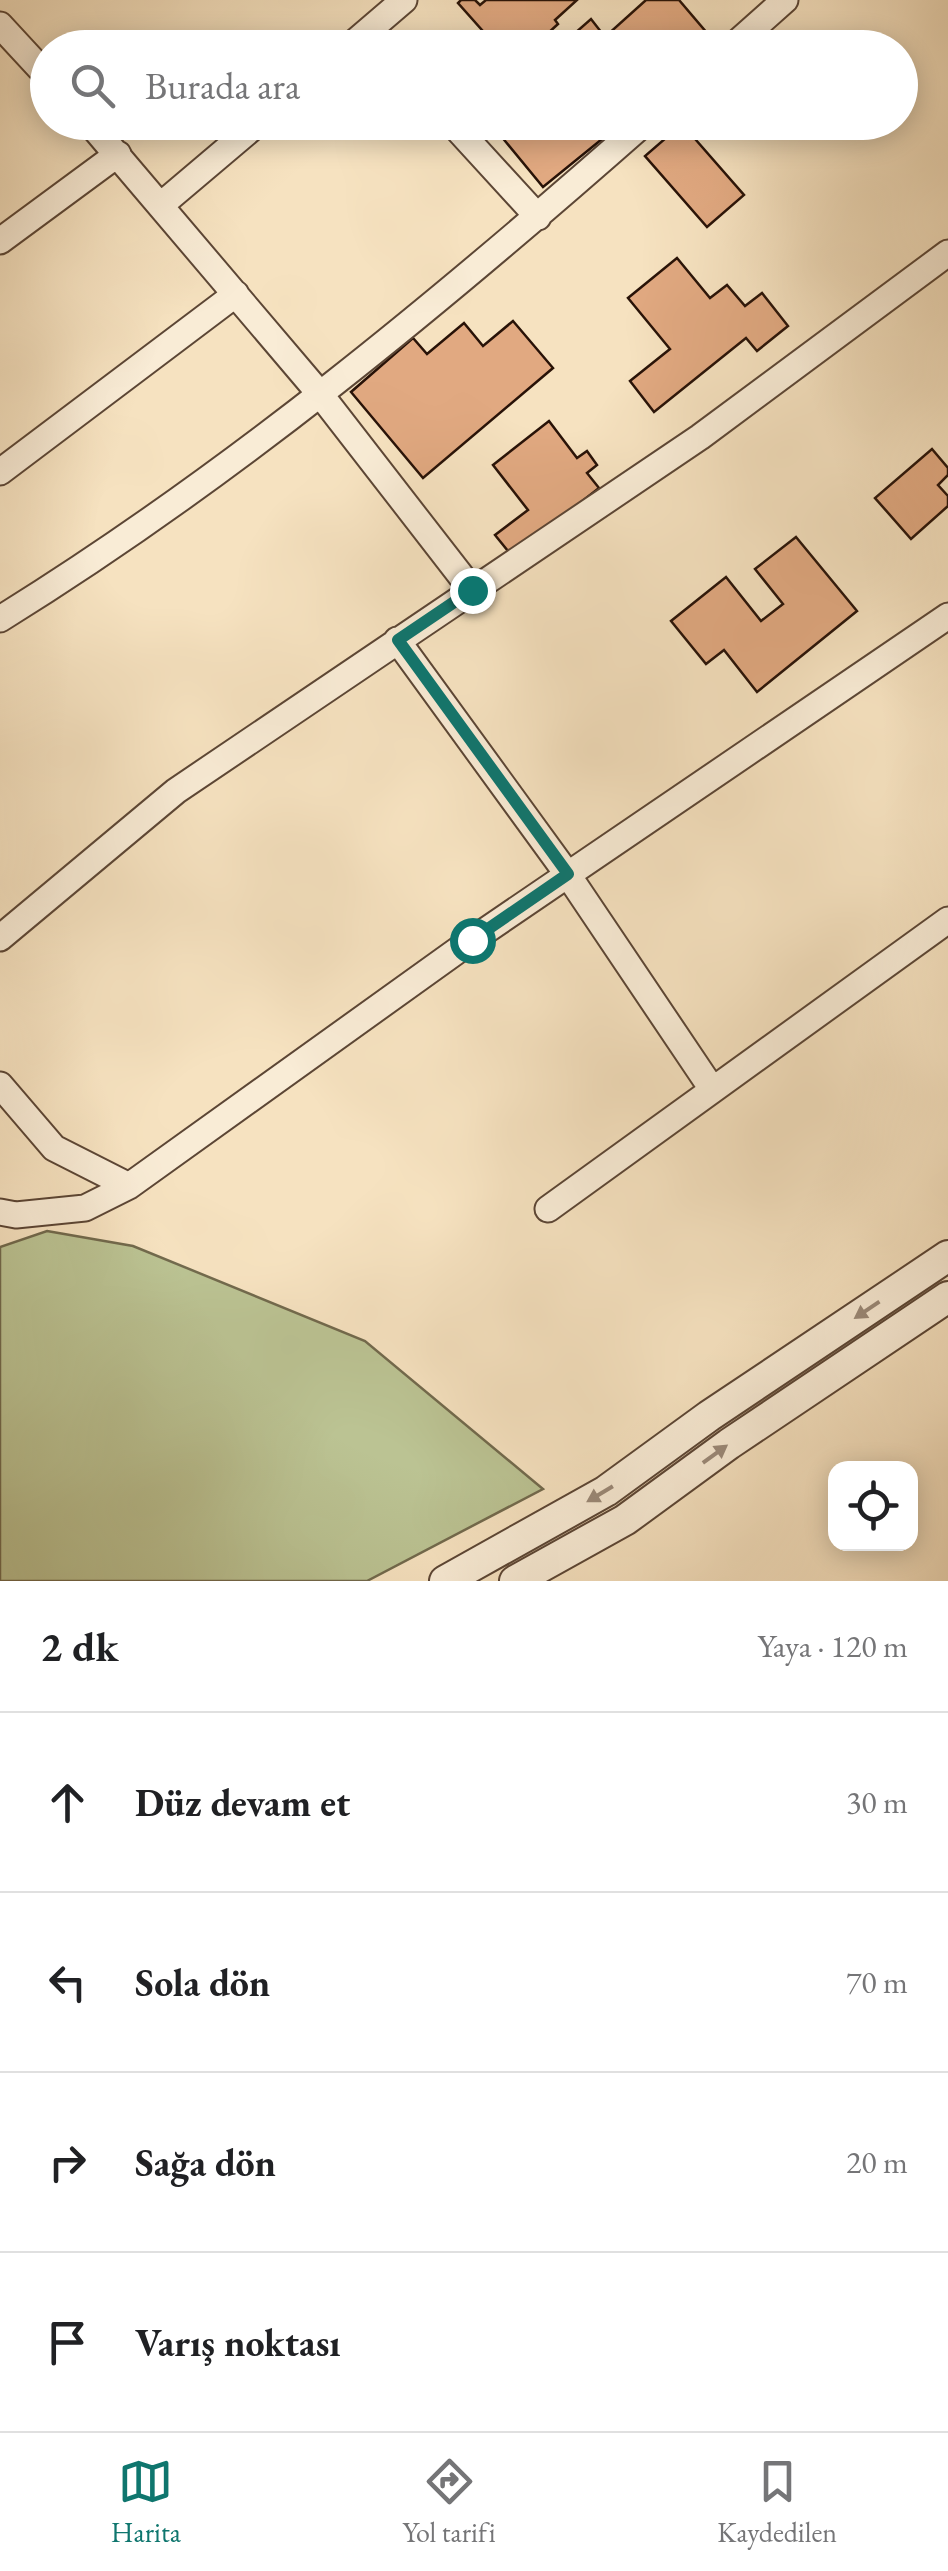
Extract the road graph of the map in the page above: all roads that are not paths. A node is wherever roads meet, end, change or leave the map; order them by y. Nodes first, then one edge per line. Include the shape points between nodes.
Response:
1 (404, 0) edge
2 (785, 0) edge
3 (0, 25) edge
4 (376, 30) edge
5 (751, 30) edge
6 (30, 58) edge
7 (105, 140) edge
8 (238, 140) edge
9 (467, 140) edge
10 (626, 140) edge
11 (118, 154) junction
12 (161, 205) junction
13 (538, 217) junction
14 (0, 241) edge
15 (948, 252) edge
16 (236, 294) junction
17 (320, 394) junction
18 (0, 472) edge
19 (472, 590) junction
20 (948, 616) edge
21 (0, 620) edge
22 (398, 640) junction
23 (568, 874) junction
24 (948, 920) edge
25 (0, 938) edge
26 (0, 1085) edge
27 (712, 1089) junction
28 (129, 1186) junction
29 (548, 1209) dead end
30 (0, 1212) edge
31 (948, 1256) edge
32 (948, 1297) edge
33 (445, 1581) edge
34 (516, 1581) edge

1 - 4 street
2 - 5 street
3 - 6 street
7 - 11 street
8 - 12 street
9 - 13 street
10 - 13 street
11 - 12 street
11 - 14 street
12 - 16 street
13 - 17 street
15 - 19 street via 700,437
16 - 17 street
16 - 18 street
17 - 19 street
17 - 21 street
19 - 22 street
20 - 23 street
22 - 23 street
22 - 25 street via 176,791
23 - 27 street
23 - 28 street
24 - 27 street
26 - 28 street via 54,1148
27 - 29 street
28 - 30 street via 85,1208
31 -> 33 street via 606,1492
34 -> 32 street via 625,1520

